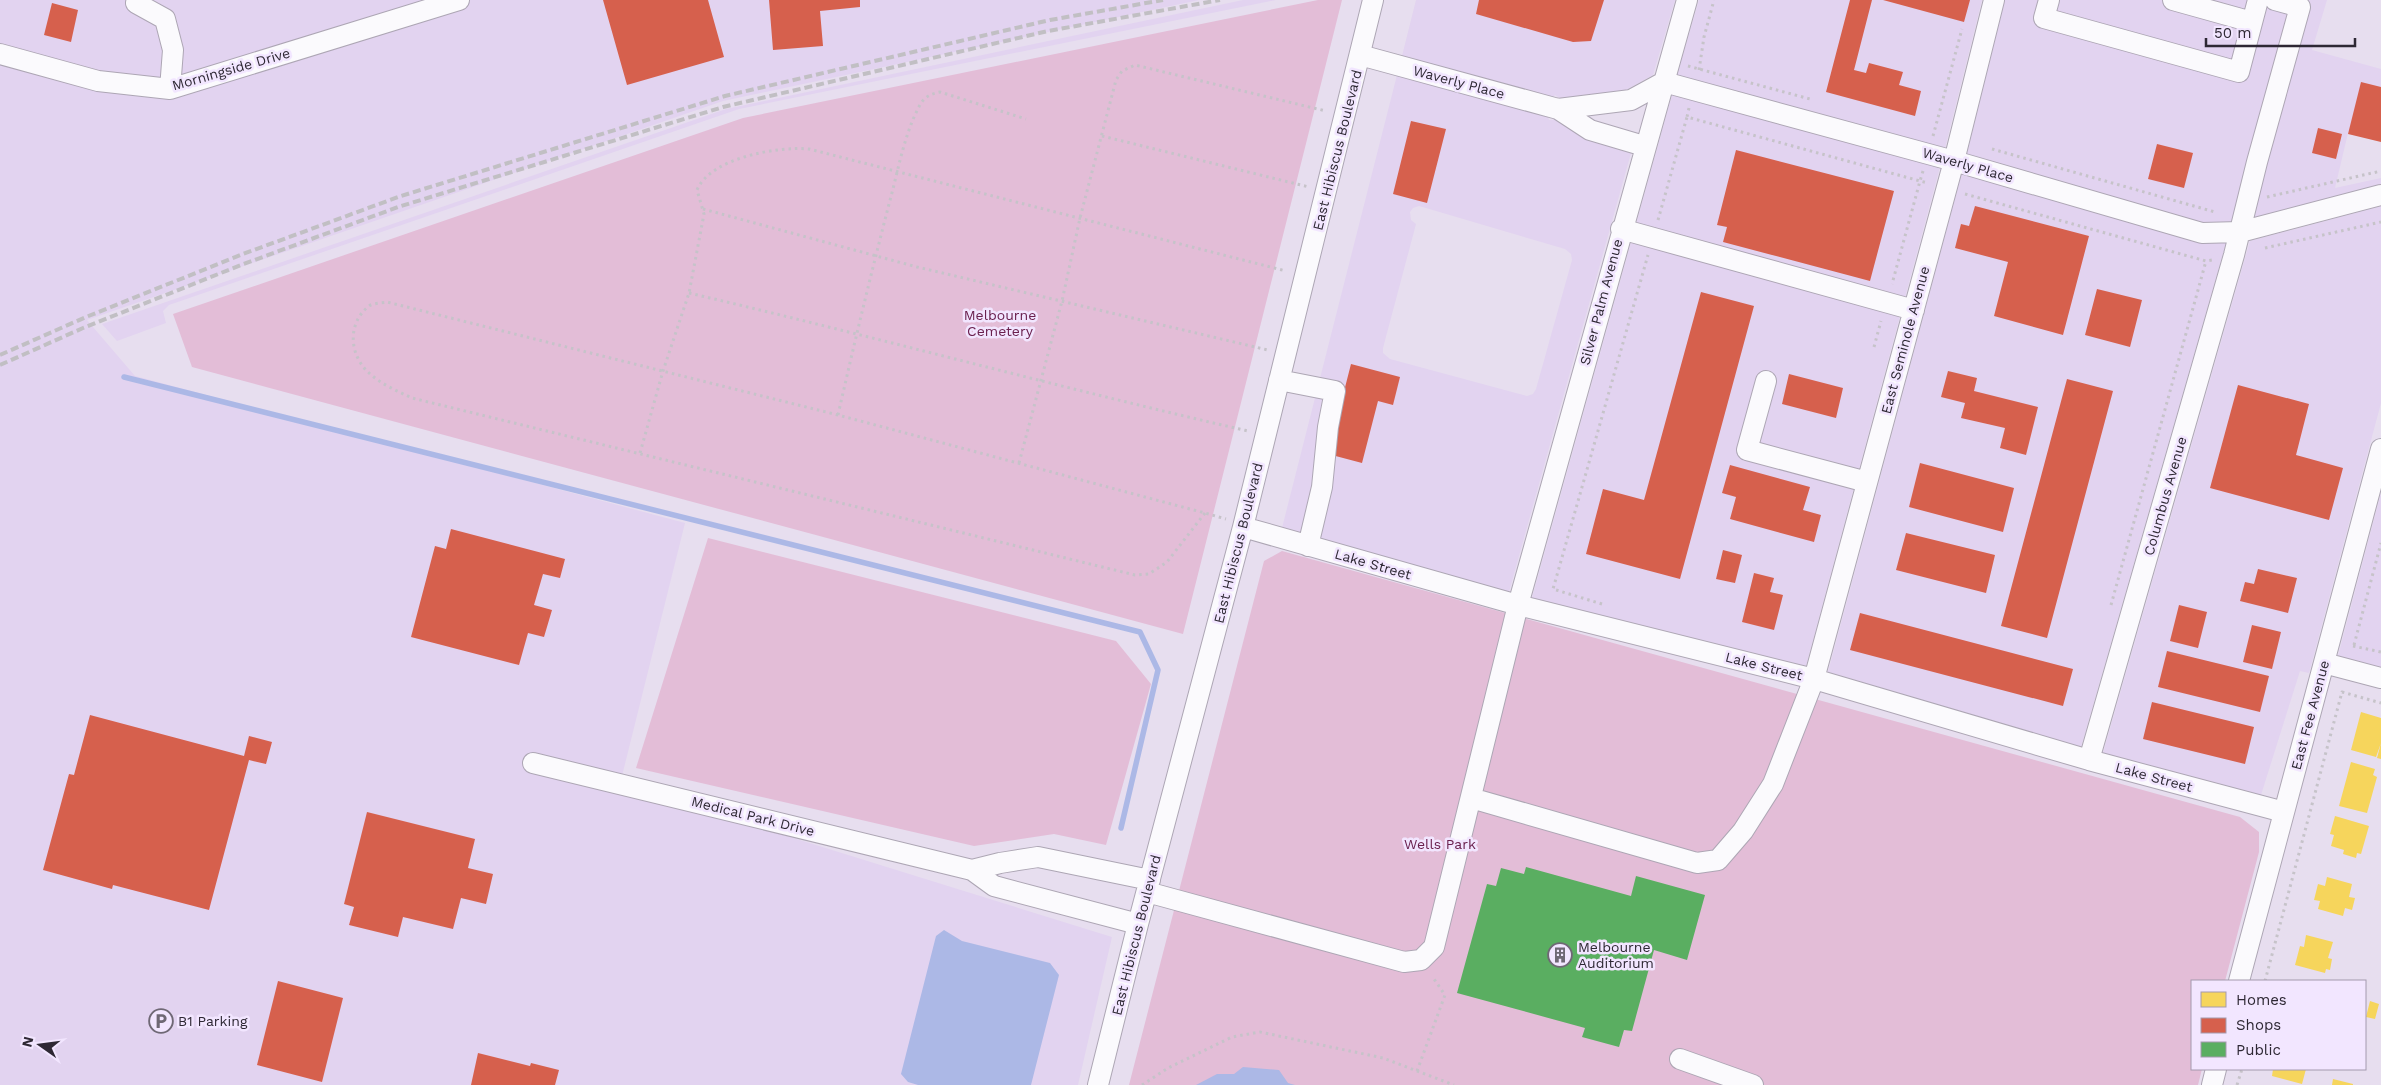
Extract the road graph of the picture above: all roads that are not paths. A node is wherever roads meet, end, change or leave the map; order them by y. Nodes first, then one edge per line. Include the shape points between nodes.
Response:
1 (460, 0) edge
2 (1373, 0) edge
3 (1687, 0) edge
4 (1994, 0) edge
5 (2049, 0) edge
6 (2173, 0) edge
7 (2258, 0) edge
8 (2275, 0) edge
9 (136, 3) dead end
10 (2252, 22) junction
11 (0, 54) edge
12 (1360, 55) junction
13 (1664, 82) junction
14 (170, 89) junction
15 (1558, 109) junction
16 (1644, 146) junction
17 (1954, 161) junction
18 (2381, 195) edge
19 (1621, 230) junction
20 (2240, 232) junction
21 (1914, 310) junction
22 (1280, 380) junction
23 (1766, 381) dead end
24 (2381, 448) edge
25 (1867, 482) junction
26 (1243, 526) junction
27 (1308, 546) junction
28 (1518, 605) junction
29 (2324, 663) junction
30 (2381, 678) edge
31 (1814, 679) junction
32 (2089, 760) junction
33 (533, 763) dead end
34 (1471, 798) junction
35 (2284, 812) junction
36 (972, 870) junction
37 (1148, 886) junction
38 (1138, 924) junction
39 (1421, 960) joint
40 (2239, 980) edge
41 (1680, 1059) dead end
42 (2216, 1070) edge
43 (1098, 1085) edge
44 (1753, 1085) edge
45 (2212, 1085) edge

1 - 14 street, Morningside Drive
2 - 12 street, East Hibiscus Boulevard
3 - 13 street, Silver Palm Avenue
4 - 17 street, East Seminole Avenue
5 - 10 street via 2044,18 2239,72
6 - 10 street
7 - 10 street
8 - 20 street, Columbus Avenue via 2300,7
9 - 14 street via 165,19 173,50
11 - 14 street, Morningside Drive via 98,81
12 - 15 street, Waverly Place
12 - 22 street, East Hibiscus Boulevard
13 - 15 street, Waverly Place via 1631,100
13 - 16 street, Silver Palm Avenue
13 - 17 street, Waverly Place
15 - 16 street, Waverly Place via 1590,130
16 - 19 street, Silver Palm Avenue
17 - 20 street, Waverly Place via 2202,233
17 - 21 street, East Seminole Avenue
18 - 20 street, Waverly Place
19 - 21 street
19 - 28 street, Silver Palm Avenue
20 - 32 street, Columbus Avenue
21 - 25 street, East Seminole Avenue
22 - 26 street, East Hibiscus Boulevard
22 - 27 street via 1335,392 1322,487
23 - 25 street via 1747,450
24 - 29 street, East Fee Avenue
25 - 31 street, East Seminole Avenue
26 - 27 street, Lake Street
26 - 37 street, East Hibiscus Boulevard
27 - 28 street, Lake Street
28 - 31 street, Lake Street
28 - 34 street, Silver Palm Avenue
29 - 30 street
29 - 35 street, East Fee Avenue
31 - 32 street, Lake Street
31 - 34 street, East Seminole Avenue via 1774,784 1743,831 1718,860 1697,864
32 - 35 street, Lake Street
33 - 36 street, Medical Park Drive
34 - 39 street, Silver Palm Avenue via 1434,948
35 - 40 street, East Fee Avenue
36 - 37 street, Medical Park Drive via 1038,857
36 - 38 street, Medical Park Drive via 994,886
37 - 38 street, East Hibiscus Boulevard
37 - 39 street, Medical Park Drive via 1404,962
38 - 43 street, East Hibiscus Boulevard
41 - 44 street
42 - 45 street

